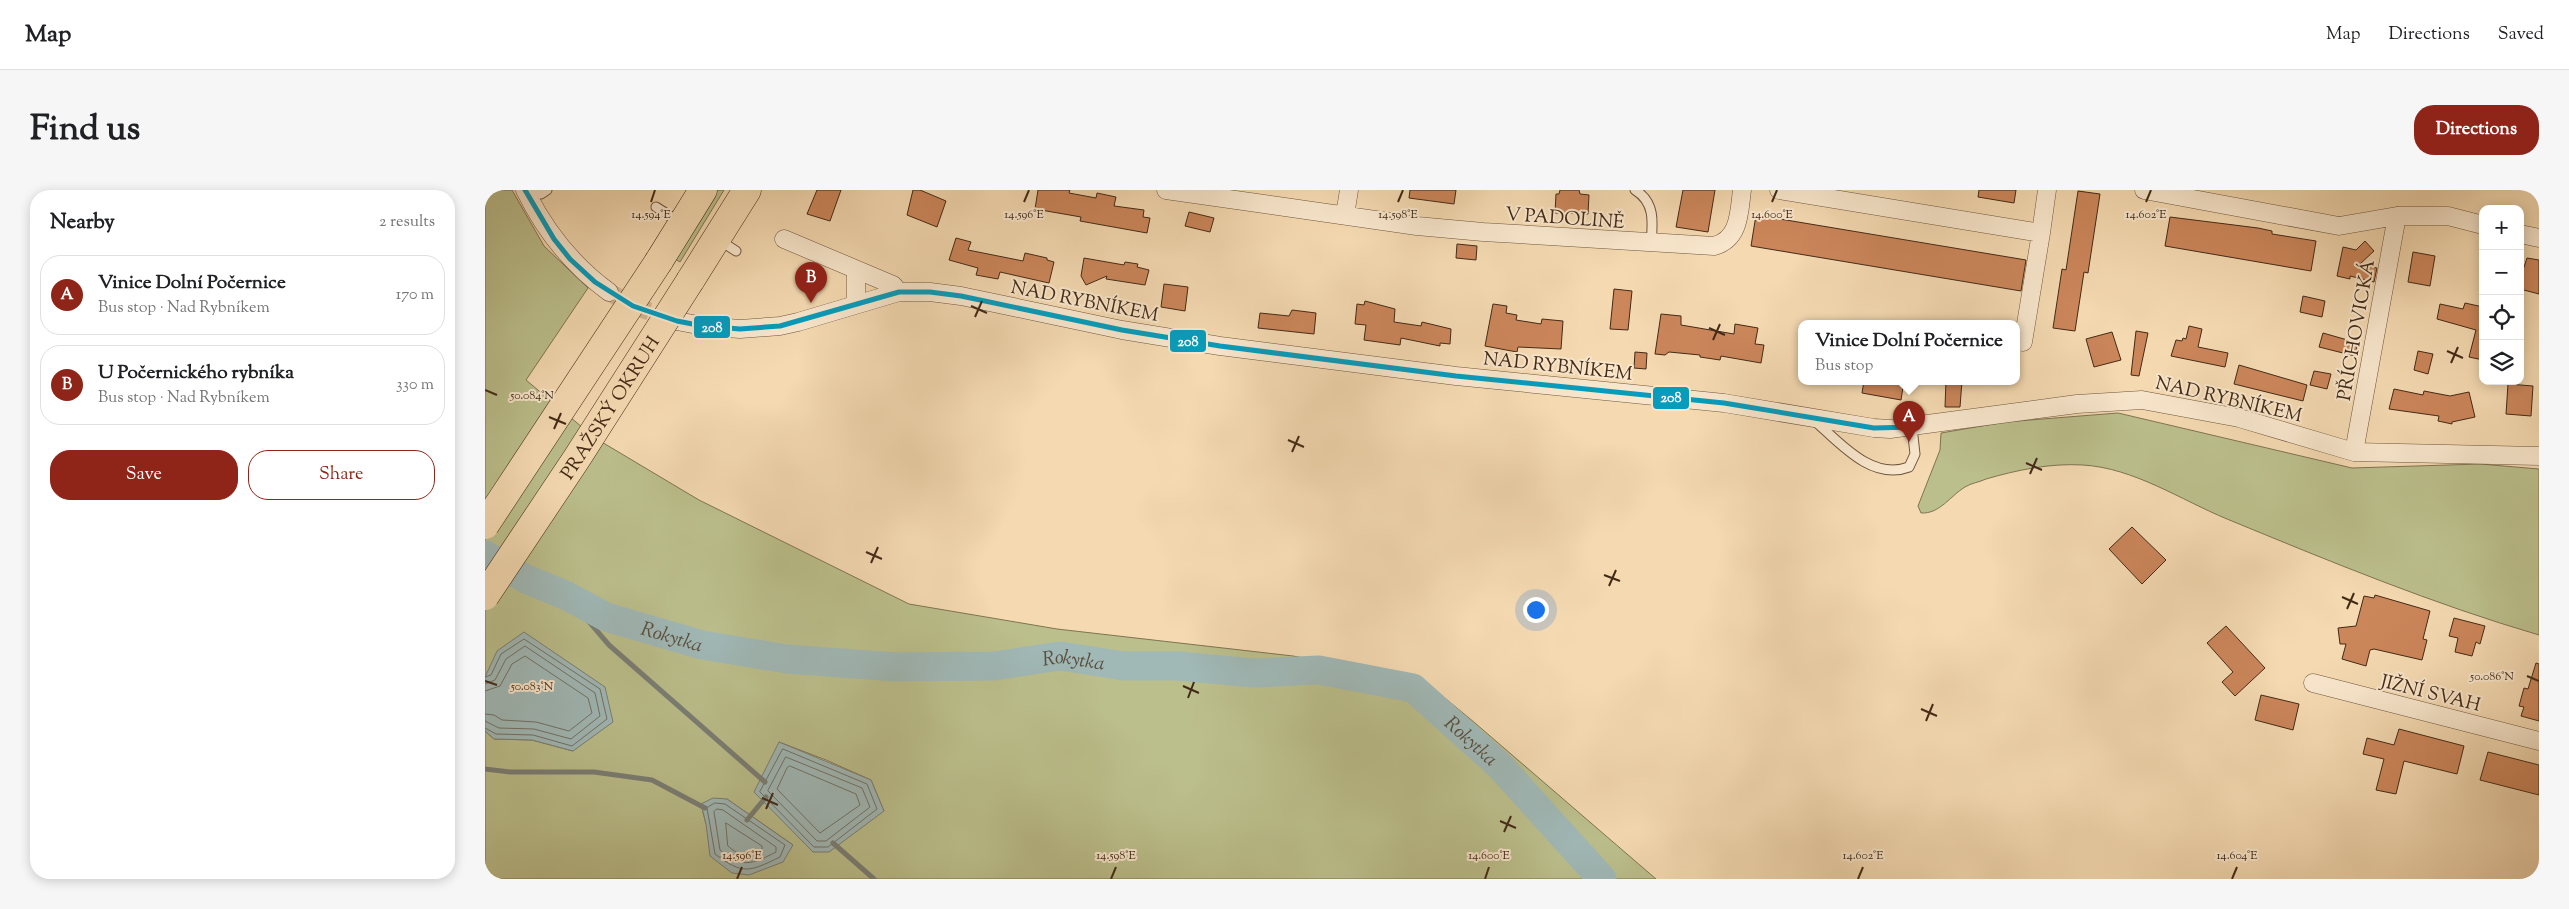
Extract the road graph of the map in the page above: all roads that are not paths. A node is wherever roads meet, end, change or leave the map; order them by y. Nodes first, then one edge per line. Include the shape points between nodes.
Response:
1 (547, 190) edge
2 (703, 190) edge
3 (747, 190) edge
4 (1167, 190) edge
5 (1349, 190) edge
6 (1635, 190) edge
7 (1742, 190) edge
8 (1779, 190) edge
9 (2047, 190) edge
10 (2144, 190) edge
11 (525, 192) edge
12 (656, 207) dead end
13 (1345, 214) junction
14 (2397, 216) junction
15 (683, 224) junction
16 (2479, 224) edge
17 (2041, 233) junction
18 (2524, 235) edge
19 (2539, 238) edge
20 (784, 239) dead end
21 (1651, 244) junction
22 (856, 270) junction
23 (609, 292) tunnel mouth
24 (899, 292) junction
25 (856, 304) junction
26 (677, 320) tunnel mouth
27 (2023, 342) dead end
28 (1809, 416) junction
29 (1912, 426) junction
30 (2355, 452) junction
31 (2539, 456) edge
32 (485, 525) edge
33 (485, 596) edge
34 (2313, 683) dead end
35 (2539, 741) edge

1 - 11 lane via 541,194
2 - 15 highway, PRAŽSKÝ OKRUH
3 - 33 highway, PRAŽSKÝ OKRUH, bridge via 726,245 690,281
4 - 13 street, V PADOLINĚ
5 - 13 street
6 - 21 lane via 1649,203
7 - 21 street, V PADOLINĚ via 1734,233 1721,245
8 - 17 street
9 - 17 street
10 - 14 street via 2339,226
11 - 23 street via 570,259
12 - 15 lane
13 - 21 street, V PADOLINĚ via 1417,226
14 - 16 street via 2447,216
14 - 30 street, PŘÍCHOVICKÁ
15 - 32 highway, PRAŽSKÝ OKRUH, bridge
17 - 27 street
18 - 19 street
20 - 22 street
22 - 24 street via 893,285
22 - 25 street
24 - 25 street, NAD RYBNÍKEM
24 - 28 street, NAD RYBNÍKEM via 961,296 1122,330 1220,346 1456,376 1724,403
25 - 26 street, NAD RYBNÍKEM via 780,326 740,329
28 - 29 street, NAD RYBNÍKEM via 1874,428
28 - 29 lane via 1855,456 1877,468 1895,472 1909,467 1915,454
29 - 30 street, NAD RYBNÍKEM via 2077,404 2142,400 2239,418
30 - 31 street, NAD RYBNÍKEM
34 - 35 street, JIŽNÍ SVAH

